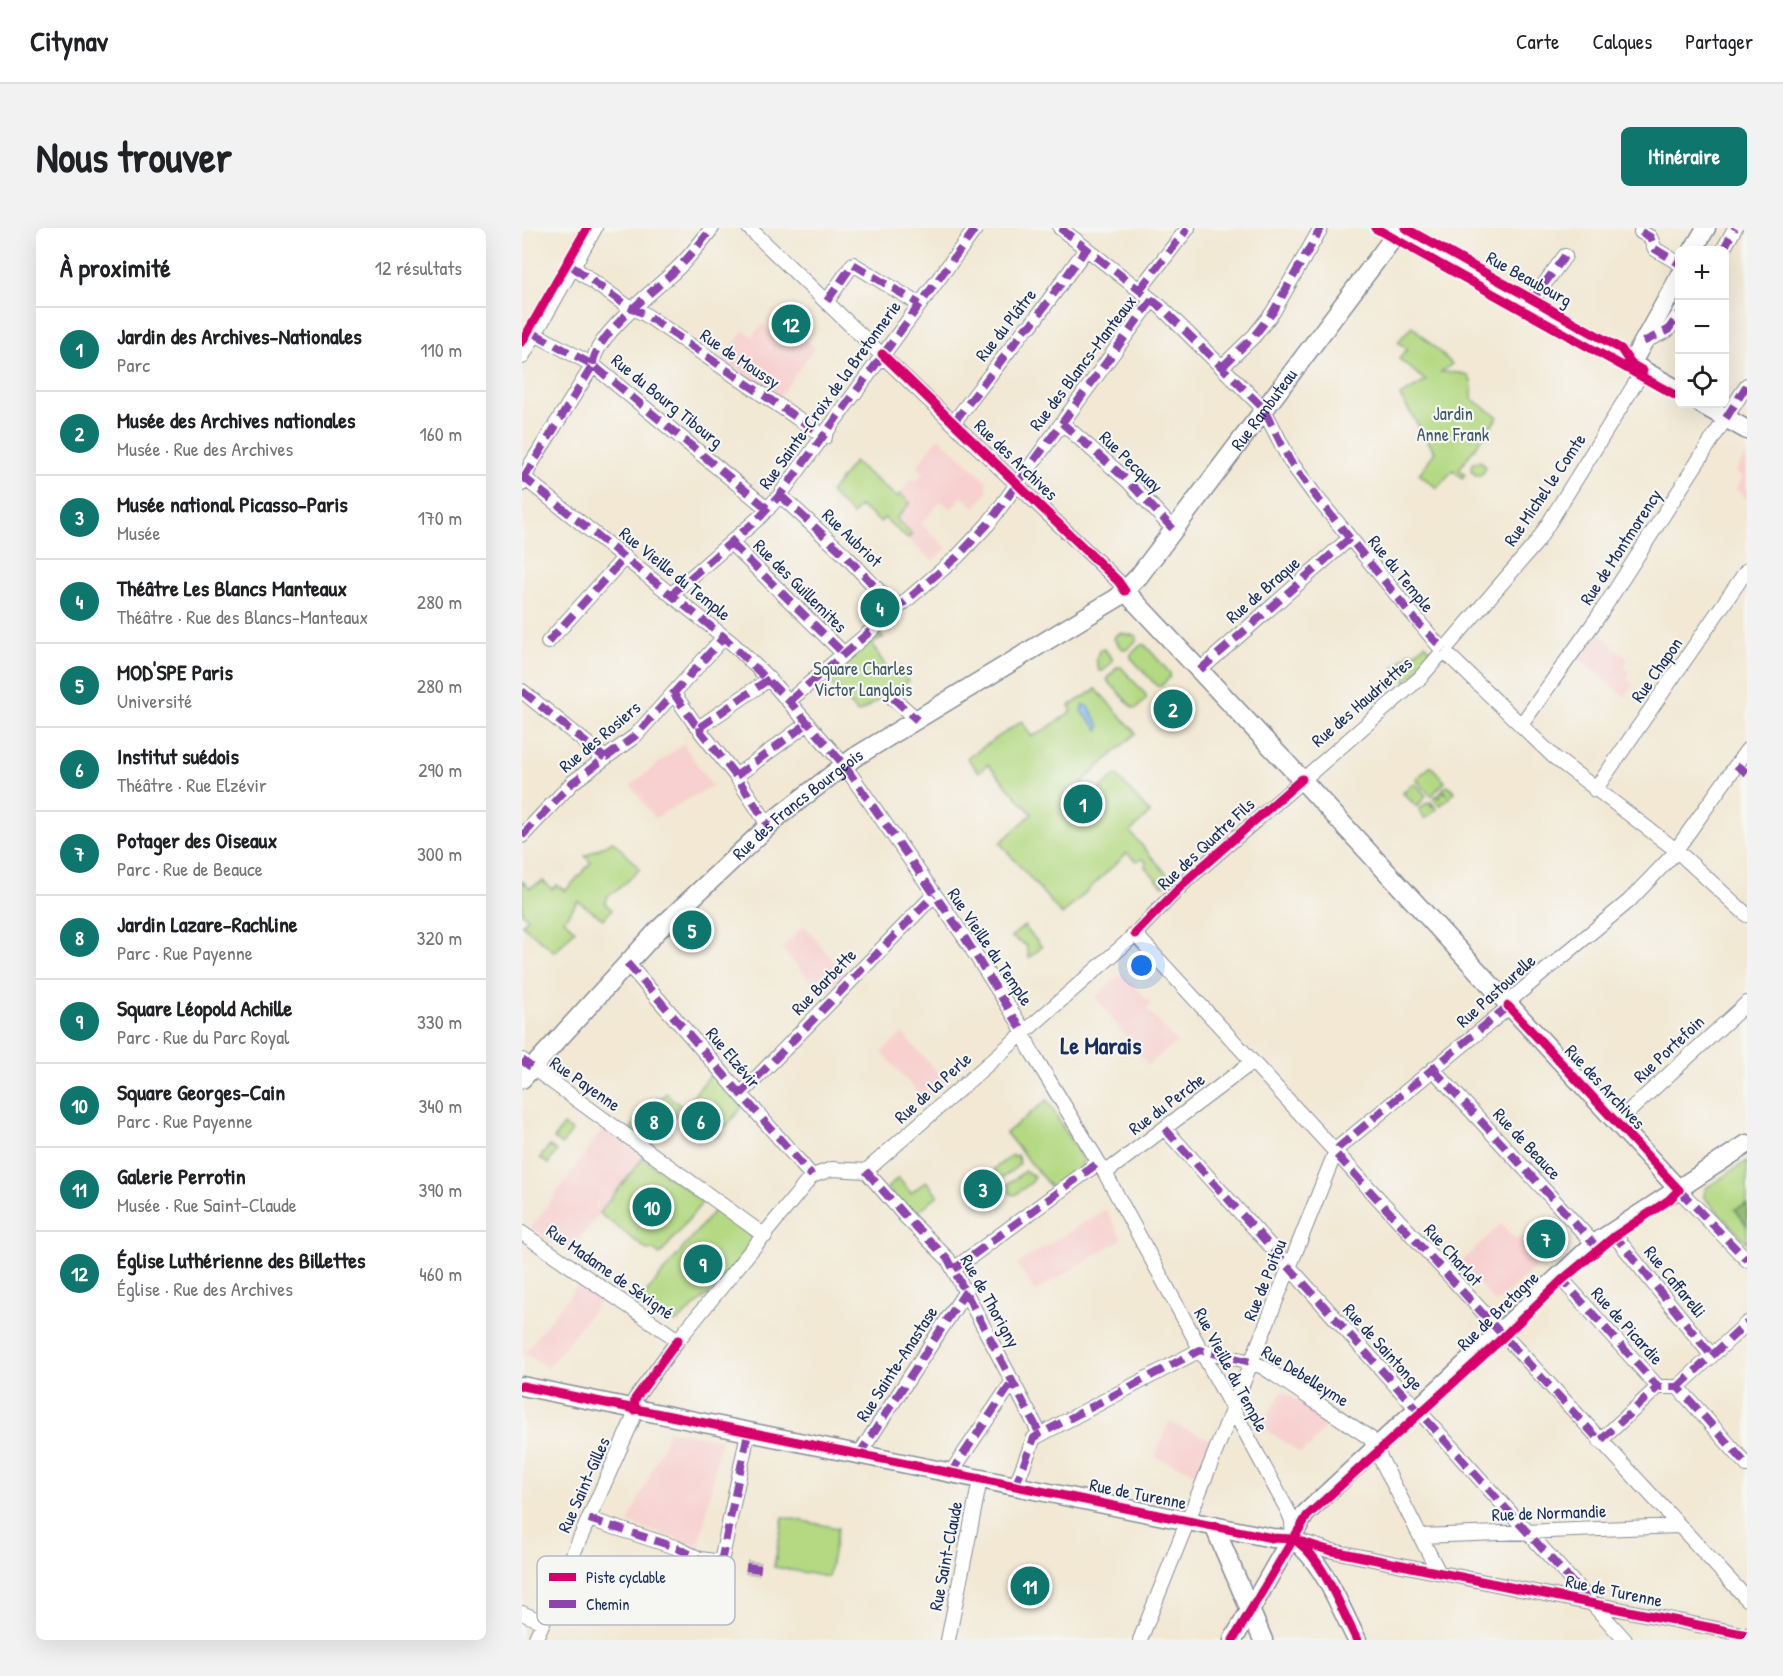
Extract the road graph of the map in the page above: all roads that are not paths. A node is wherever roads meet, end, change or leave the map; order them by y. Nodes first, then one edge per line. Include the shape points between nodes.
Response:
1 (595, 228) edge
2 (712, 228) edge
3 (749, 228) edge
4 (976, 228) edge
5 (1060, 228) edge
6 (1188, 228) edge
7 (1321, 228) edge
8 (1706, 228) edge
9 (1735, 228) edge
10 (1396, 230) edge
11 (1636, 230) edge
12 (1695, 246) edge
13 (1725, 246) edge
14 (1086, 249) junction
15 (1565, 256) dead end
16 (1675, 261) edge
17 (573, 267) junction
18 (1675, 285) edge
19 (1140, 289) junction
20 (1152, 300) junction
21 (827, 301) junction
22 (919, 304) junction
23 (1528, 306) junction
24 (634, 309) junction
25 (1675, 320) edge
26 (535, 334) junction
27 (1643, 342) junction
28 (882, 354) junction
29 (522, 357) edge
30 (593, 365) junction
31 (1222, 367) junction
32 (1637, 367) junction
33 (1747, 385) edge
34 (1675, 389) edge
35 (1263, 408) junction
36 (1708, 408) edge
37 (1726, 418) junction
38 (954, 422) junction
39 (1062, 423) junction
40 (1747, 430) edge
41 (825, 437) junction
42 (523, 480) edge
43 (1016, 483) junction
44 (780, 495) junction
45 (768, 509) junction
46 (1173, 529) junction
47 (1350, 538) junction
48 (731, 543) junction
49 (625, 557) junction
50 (1747, 570) edge
51 (1125, 591) junction
52 (672, 594) junction
53 (896, 609) junction
54 (724, 636) junction
55 (548, 642) dead end
56 (1444, 650) junction
57 (844, 654) junction
58 (1200, 670) junction
59 (769, 679) junction
60 (522, 691) edge
61 (674, 694) junction
62 (893, 698) dead end
63 (789, 701) junction
64 (917, 720) junction
65 (808, 723) junction
66 (1521, 725) junction
67 (700, 727) junction
68 (1747, 750) edge
69 (605, 758) junction
70 (844, 765) junction
71 (1742, 769) edge
72 (736, 776) junction
73 (1302, 779) junction
74 (1595, 790) junction
75 (768, 825) junction
76 (526, 833) edge
77 (1676, 850) junction
78 (934, 895) junction
79 (1747, 915) edge
80 (1135, 934) junction
81 (627, 963) junction
82 (1747, 1003) edge
83 (1508, 1006) junction
84 (1023, 1032) junction
85 (1251, 1063) junction
86 (525, 1069) edge
87 (1433, 1069) junction
88 (741, 1094) junction
89 (1616, 1123) junction
90 (1164, 1129) junction
91 (1747, 1144) edge
92 (1335, 1153) junction
93 (1101, 1168) junction
94 (866, 1171) junction
95 (812, 1176) junction
96 (1679, 1190) junction
97 (1611, 1231) junction
98 (522, 1233) edge
99 (765, 1236) junction
100 (1594, 1244) junction
101 (1747, 1260) edge
102 (1290, 1268) junction
103 (954, 1269) junction
104 (1559, 1276) junction
105 (966, 1291) junction
106 (1747, 1323) edge
107 (1500, 1332) junction
108 (678, 1340) junction
109 (1200, 1350) junction
110 (1711, 1355) junction
111 (1251, 1362) junction
112 (1013, 1381) junction
113 (522, 1386) edge
114 (1658, 1387) junction
115 (1678, 1388) junction
116 (634, 1410) junction
117 (1232, 1410) junction
118 (1417, 1411) junction
119 (748, 1433) junction
120 (1040, 1434) junction
121 (1600, 1442) junction
122 (1376, 1449) junction
123 (858, 1456) junction
124 (1747, 1465) edge
125 (950, 1474) junction
126 (980, 1480) junction
127 (1015, 1487) junction
128 (589, 1519) junction
129 (1188, 1521) junction
130 (1214, 1526) junction
131 (1678, 1526) junction
132 (1527, 1532) junction
133 (1421, 1536) junction
134 (1293, 1539) junction
135 (572, 1556) edge
136 (695, 1556) edge
137 (722, 1556) edge
138 (1438, 1571) junction
139 (1747, 1599) edge
140 (1592, 1603) junction
141 (1250, 1611) junction
142 (522, 1613) edge
143 (537, 1619) edge
144 (542, 1625) edge
145 (1747, 1635) edge
146 (535, 1640) edge
147 (948, 1640) edge
148 (1140, 1640) edge
149 (1233, 1640) edge
150 (1263, 1640) edge
151 (1357, 1640) edge
152 (1625, 1640) edge

1 - 17 street
2 - 24 street via 679,267
3 - 21 street, Rue des Archives
4 - 22 street, Rue Sainte-Croix de la Bretonnerie
5 - 14 street, Rue du Temple
6 - 19 street
7 - 31 street via 1273,312
8 - 12 street
9 - 13 street
10 - 23 street, Rue Beaubourg
10 - 35 street, Rue Rambuteau
11 - 16 street via 1650,237 1655,249
14 - 19 street, Rue du Temple
14 - 38 street, Rue du Plâtre
15 - 23 street
17 - 24 street, Rue de Moussy
17 - 26 street
18 - 27 street
19 - 20 street, Rue du Temple
20 - 31 street, Rue du Temple
20 - 39 street, Rue des Blancs-Manteaux
21 - 22 street via 853,264
21 - 28 street, Rue des Archives
22 - 28 street, Rue Sainte-Croix de la Bretonnerie
23 - 32 street, Rue Beaubourg
24 - 30 street via 605,338 594,355
24 - 41 street, Rue de Moussy
25 - 27 street via 1668,330
26 - 29 street
26 - 30 street, Rue du Bourg Tibourg
27 - 32 street
28 - 38 street, Rue des Archives
28 - 41 street, Rue Sainte-Croix de la Bretonnerie
30 - 42 street
30 - 45 street, Rue du Bourg Tibourg
31 - 35 street, Rue du Temple
32 - 34 street, Rue Beaubourg
32 - 56 street, Rue Michel le Comte via 1537,542
33 - 37 street, Rue de Montmorency
35 - 46 street, Rue Rambuteau
35 - 47 street, Rue du Temple via 1290,461
36 - 37 street
37 - 40 street
37 - 66 street, Rue de Montmorency via 1600,614
38 - 43 street, Rue des Archives
39 - 43 street, Rue des Blancs-Manteaux
39 - 46 street, Rue Pecquay
41 - 44 street, Rue Sainte-Croix de la Bretonnerie
42 - 49 street, Rue Vieille du Temple
43 - 51 street, Rue des Archives
43 - 53 street, Rue des Blancs-Manteaux via 988,524
44 - 45 street, Rue Sainte-Croix de la Bretonnerie
44 - 53 street, Rue Aubriot
45 - 48 street, Rue Sainte-Croix de la Bretonnerie
46 - 51 street, Rue Rambuteau
47 - 56 street, Rue du Temple
47 - 58 street, Rue de Braque
48 - 52 street, Rue Sainte-Croix de la Bretonnerie
48 - 57 street, Rue des Guillemites
49 - 52 street, Rue Vieille du Temple
49 - 55 street
50 - 74 street, Rue Chapon
51 - 58 street, Rue des Archives
51 - 64 street, Rue des Francs Bourgeois
52 - 54 street, Rue Vieille du Temple
53 - 57 street, Rue des Blancs-Manteaux
54 - 59 street, Rue Vieille du Temple
54 - 61 street, Rue des Rosiers
56 - 66 street, Rue du Temple
56 - 73 street, Rue des Haudriettes via 1420,678
57 - 63 street, Rue des Blancs-Manteaux
58 - 73 street, Rue des Archives
59 - 63 street, Rue Vieille du Temple
59 - 67 street
60 - 69 street
61 - 67 street
61 - 69 street, Rue des Rosiers via 635,736
62 - 64 street
63 - 65 street, Rue Vieille du Temple
64 - 70 street, Rue des Francs Bourgeois
65 - 70 street, Rue Vieille du Temple
65 - 72 street
66 - 74 street, Rue du Temple
67 - 72 street
68 - 71 street, Rue Pastourelle
69 - 76 street, Rue des Rosiers via 573,782
70 - 75 street, Rue des Francs Bourgeois
70 - 78 street, Rue Vieille du Temple
71 - 77 street, Rue Pastourelle
72 - 75 street
73 - 80 street, Rue des Quatre Fils via 1186,881
73 - 83 street, Rue des Archives
74 - 77 street, Rue du Temple
75 - 81 street, Rue des Francs Bourgeois
77 - 79 street, Rue du Temple
77 - 83 street, Rue Pastourelle via 1629,900
78 - 84 street, Rue Vieille du Temple
78 - 88 street, Rue Barbette
80 - 84 street, Rue des Quatre Fils
80 - 85 street, Rue Charlot
81 - 86 street, Rue des Francs Bourgeois
81 - 88 street, Rue Elzévir
82 - 89 street, Rue Portefoin
83 - 87 street, Rue Pastourelle
83 - 89 street, Rue des Archives
84 - 93 street, Rue Vieille du Temple
84 - 94 street, Rue de la Perle
85 - 90 street, Rue du Perche
85 - 92 street, Rue Charlot
86 - 99 street, Rue Payenne
87 - 92 street, Rue Pastourelle
87 - 100 street, Rue de Beauce
88 - 95 street, Rue Elzévir
89 - 96 street, Rue des Archives
90 - 93 street, Rue du Perche
90 - 102 street, Rue de Saintonge
91 - 96 street, Rue de Bretagne
92 - 102 street, Rue de Poitou
92 - 107 street, Rue Charlot
93 - 103 street, Rue du Perche
93 - 109 street, Rue Vieille du Temple
94 - 95 street via 832,1169
94 - 103 street, Rue de Thorigny
95 - 99 street, Rue Saint-Gilles
96 - 97 street, Rue de Bretagne
96 - 101 street
97 - 100 street, Rue de Bretagne
97 - 110 street, Rue Caffarelli
98 - 108 street, Rue Madame de Sévigné
99 - 108 street, Rue Saint-Gilles
100 - 104 street, Rue de Bretagne
102 - 111 street, Rue de Poitou
102 - 118 street, Rue de Saintonge
103 - 105 street, Rue de Thorigny
104 - 107 street, Rue de Bretagne
104 - 114 street, Rue de Picardie
105 - 112 street, Rue de Thorigny
105 - 123 street, Rue Sainte-Anastase
106 - 110 street
107 - 118 street, Rue de Bretagne
107 - 121 street, Rue Charlot
108 - 116 street, Rue Saint-Gilles via 635,1399
109 - 111 street, Rue Debelleyme
109 - 117 street, Rue Vieille du Temple
109 - 120 street
110 - 115 street
111 - 117 street, Rue de Poitou
111 - 122 street, Rue Debelleyme via 1370,1438
112 - 120 street, Rue de Thorigny
112 - 125 street
113 - 116 street, Rue de Turenne
114 - 115 street, Rue de Picardie
114 - 121 street
115 - 124 street
116 - 119 street, Rue de Turenne
116 - 128 street, Rue Saint-Gilles
117 - 129 street, Rue de Poitou
117 - 134 street, Rue Vieille du Temple via 1288,1511
118 - 122 street, Rue de Bretagne
118 - 132 street, Rue de Saintonge
119 - 123 street, Rue de Turenne
119 - 137 street
120 - 127 street via 1034,1438
121 - 131 street, Rue Charlot
122 - 133 street, Rue Debelleyme
122 - 134 street, Rue de Bretagne via 1305,1514
123 - 125 street, Rue de Turenne
125 - 126 street, Rue de Turenne
126 - 127 street, Rue de Turenne
126 - 147 street, Rue Saint-Claude
127 - 129 street, Rue de Turenne
128 - 135 street, Rue Saint-Gilles
128 - 136 street
129 - 130 street, Rue de Turenne
129 - 148 street, Rue de Poitou
130 - 134 street, Rue de Turenne
130 - 141 street
131 - 132 street, Rue de Normandie
131 - 139 street, Rue Charlot
132 - 133 street, Rue de Normandie
132 - 140 street, Rue de Saintonge
133 - 138 street, Rue Debelleyme
134 - 138 street, Rue de Turenne via 1328,1550
134 - 141 street, Rue de Bretagne
134 - 151 street via 1317,1563
138 - 140 street, Rue de Turenne
140 - 145 street, Rue de Turenne
140 - 152 street, Rue de Saintonge
141 - 149 street, Rue de Bretagne
141 - 150 street
142 - 143 street
144 - 146 street, Rue Saint-Gilles

